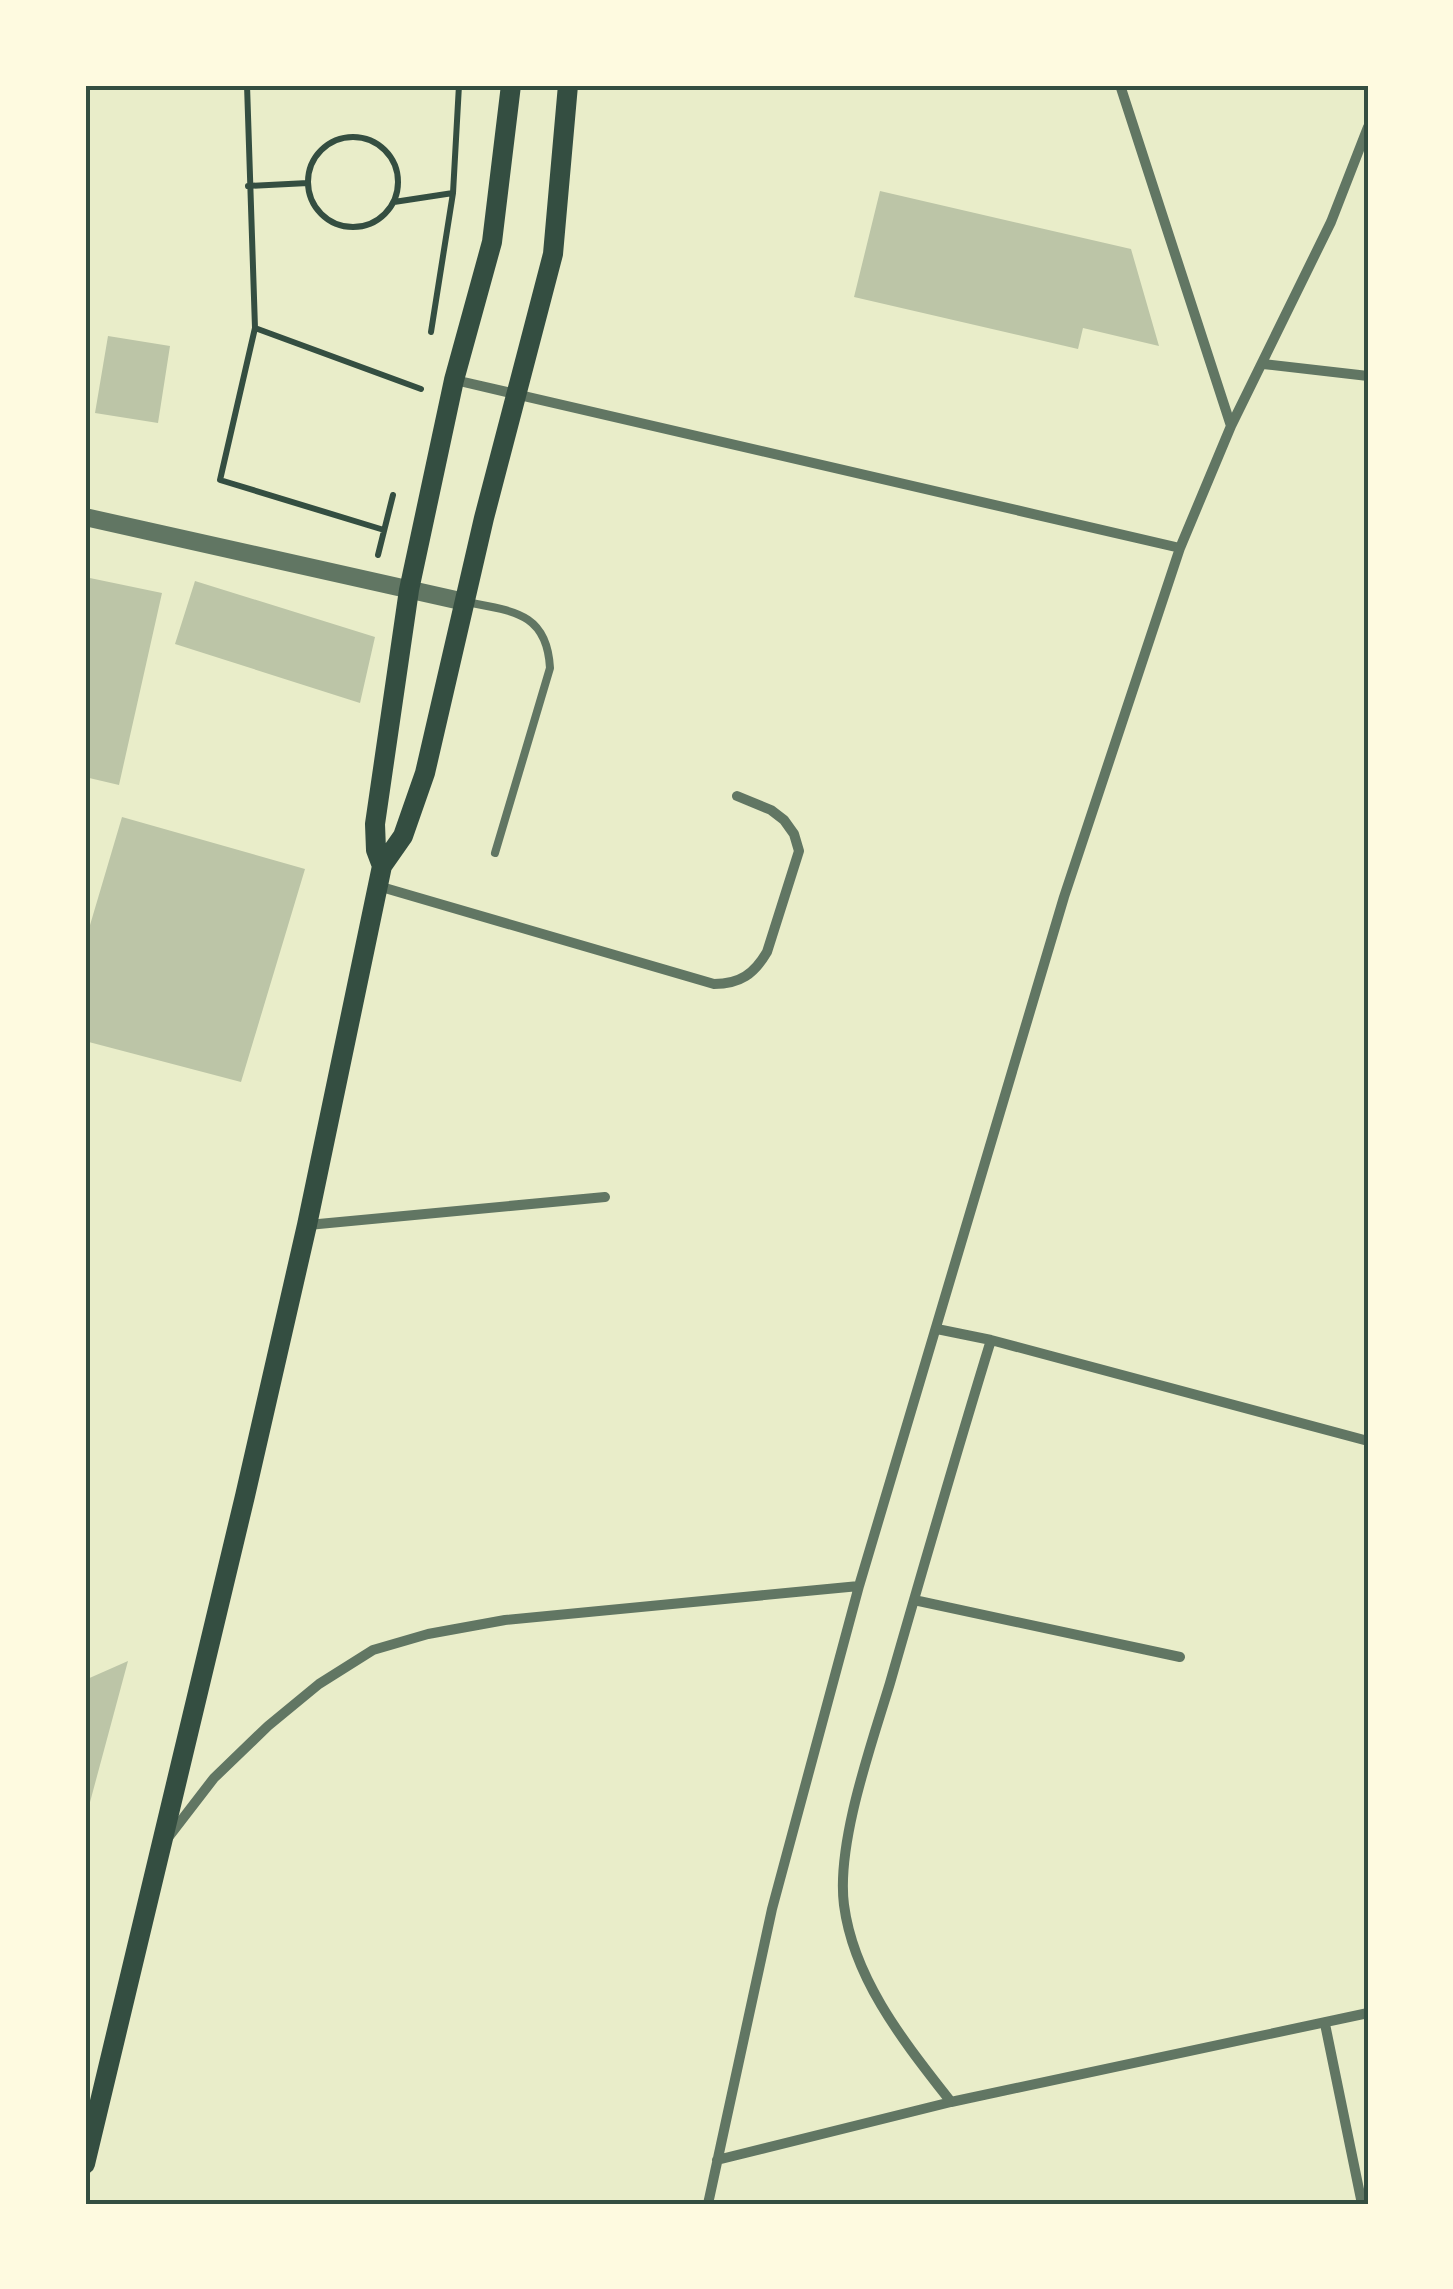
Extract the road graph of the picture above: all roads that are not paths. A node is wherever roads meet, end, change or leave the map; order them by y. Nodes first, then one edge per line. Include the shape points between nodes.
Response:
1 (511, 85) edge
2 (568, 85) edge
3 (1120, 85) edge
4 (1368, 127) edge
5 (1263, 364) junction
6 (1368, 376) edge
7 (454, 380) junction
8 (515, 395) junction
9 (1231, 426) junction
10 (85, 517) edge
11 (1180, 548) junction
12 (409, 590) junction
13 (465, 602) junction
14 (736, 796) dead end
15 (495, 853) dead end
16 (380, 876) junction
17 (605, 1198) dead end
18 (307, 1225) junction
19 (937, 1329) junction
20 (991, 1340) junction
21 (1368, 1441) edge
22 (859, 1586) junction
23 (914, 1600) junction
24 (1180, 1656) dead end
25 (158, 1852) junction
26 (1368, 2013) edge
27 (1325, 2024) junction
28 (952, 2102) junction
29 (88, 2142) edge
30 (717, 2160) junction
31 (85, 2164) edge
32 (708, 2204) edge
33 (1362, 2204) edge

1 - 7 main road via 492,242
2 - 8 main road via 553,254
3 - 9 street
4 - 5 street
5 - 6 street
5 - 9 street
7 - 8 street
7 - 12 main road
8 - 11 street
8 - 13 main road
9 - 11 street
10 - 12 street
11 - 19 street via 1064,897
12 - 13 street
12 - 16 main road via 375,824
13 - 15 lane via 519,613 549,644 550,668
13 - 16 main road via 425,773 403,836
14 - 16 street via 784,820 799,852 767,952 732,984 714,984
16 - 18 main road
17 - 18 street
18 - 25 main road
19 - 20 street
19 - 22 street
20 - 21 street
20 - 23 street
22 - 25 street via 505,1620 373,1650 268,1726 214,1778
22 - 30 street via 772,1909
23 - 24 street
23 - 28 street via 856,1798 842,1880 861,1968 909,2048
25 - 29 main road
26 - 27 street
27 - 28 street
27 - 33 street
28 - 30 street
29 - 31 main road
30 - 32 street

